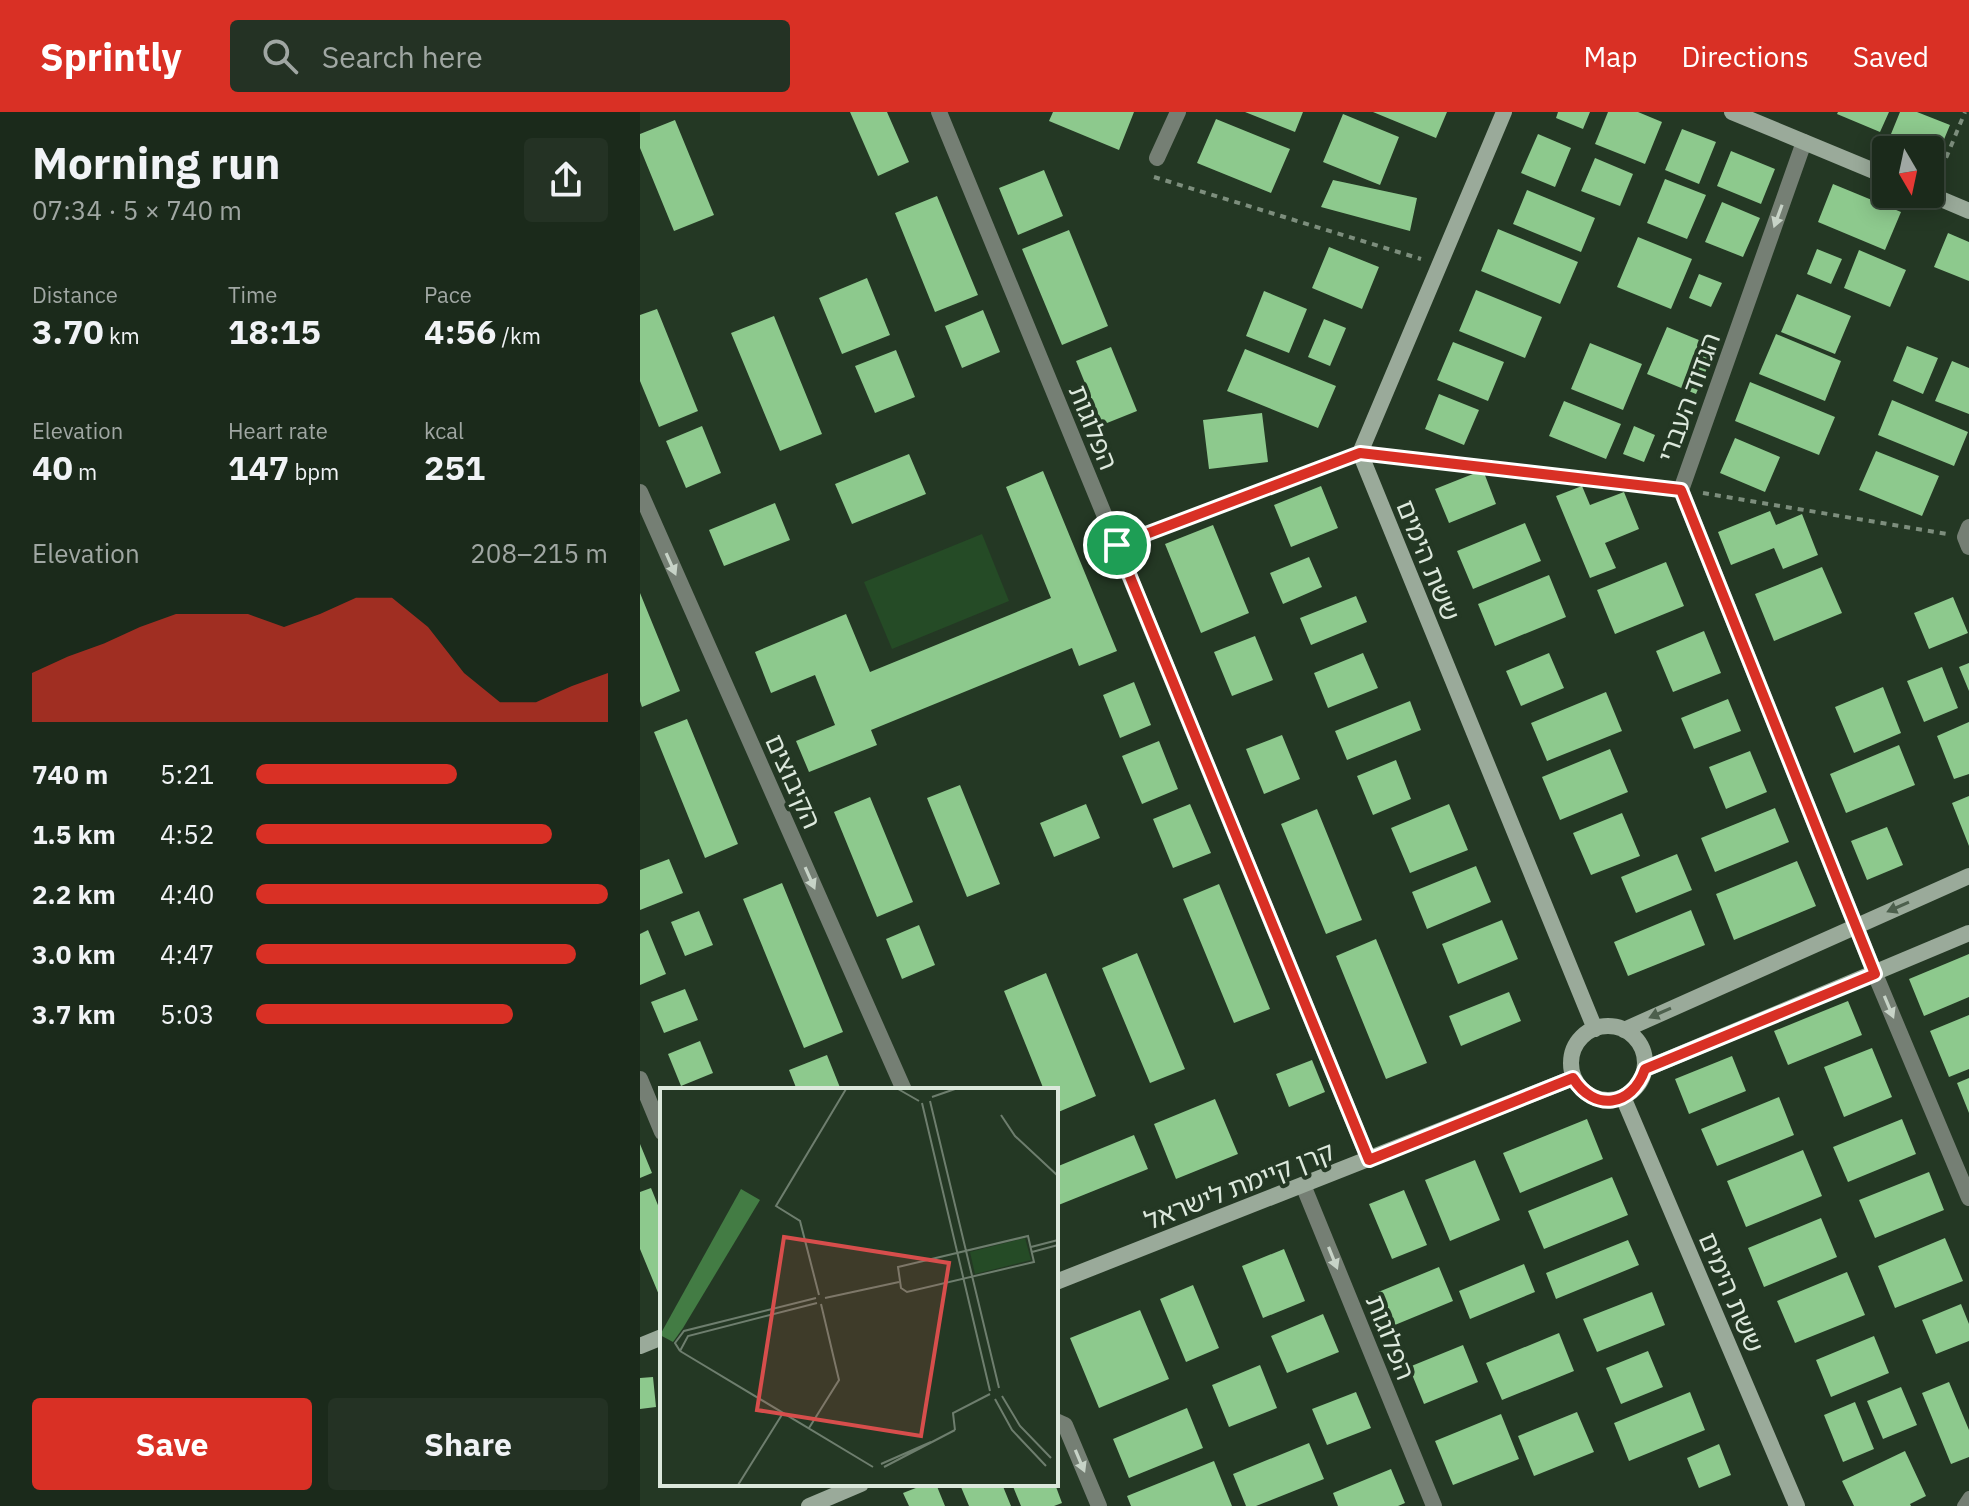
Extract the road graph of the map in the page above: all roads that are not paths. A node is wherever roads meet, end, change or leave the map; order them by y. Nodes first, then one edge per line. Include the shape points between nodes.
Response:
1 (939, 112) edge
2 (1178, 112) edge
3 (1504, 112) edge
4 (1732, 112) edge
5 (1764, 118) edge
6 (1804, 142) junction
7 (1157, 158) road end
8 (1872, 170) edge
9 (1944, 200) edge
10 (1969, 211) edge
11 (640, 492) edge
12 (1969, 876) edge
13 (1856, 926) junction
14 (1969, 933) edge
15 (1875, 974) junction
16 (1595, 1029) junction
17 (1624, 1030) junction
18 (1645, 1069) junction
19 (1573, 1078) junction
20 (640, 1079) edge
21 (903, 1088) edge
22 (1623, 1097) junction
23 (660, 1127) edge
24 (1369, 1160) junction
25 (1303, 1185) junction
26 (1969, 1198) edge
27 (1058, 1281) edge
28 (660, 1338) edge
29 (640, 1346) edge
30 (1058, 1422) edge
31 (857, 1486) edge
32 (1969, 1497) edge
33 (815, 1505) edge
34 (1099, 1506) edge
35 (1434, 1506) edge
36 (1797, 1506) edge
37 (1963, 1506) edge

1 - 24 street, הפלוגות
2 - 7 street
3 - 16 street, ששת הימים via 1360,453
4 - 5 street
5 - 6 street
6 - 8 street
6 -> 13 street, הגדוד העברי via 1681,490
9 - 10 street
11 -> 21 street, הקיבוצים
12 -> 13 street
13 - 15 street, הגדוד העברי
13 -> 17 street
14 - 15 street
15 - 18 street
15 -> 26 street, הגדוד העברי
16 - 17 street
16 - 19 street via 1584,1035 1572,1055
17 - 18 street via 1641,1046
18 - 22 street via 1634,1090
19 - 22 street via 1589,1096 1612,1101
19 - 24 street, קרן קיימת לישראל
20 - 23 street
22 - 36 street, ששת הימים
24 - 25 street, קרן קיימת לישראל
25 - 27 street, קרן קיימת לישראל
25 -> 35 street, הפלוגות
28 - 29 street
30 -> 34 street via 1065,1425
31 - 33 street
32 - 37 lane

